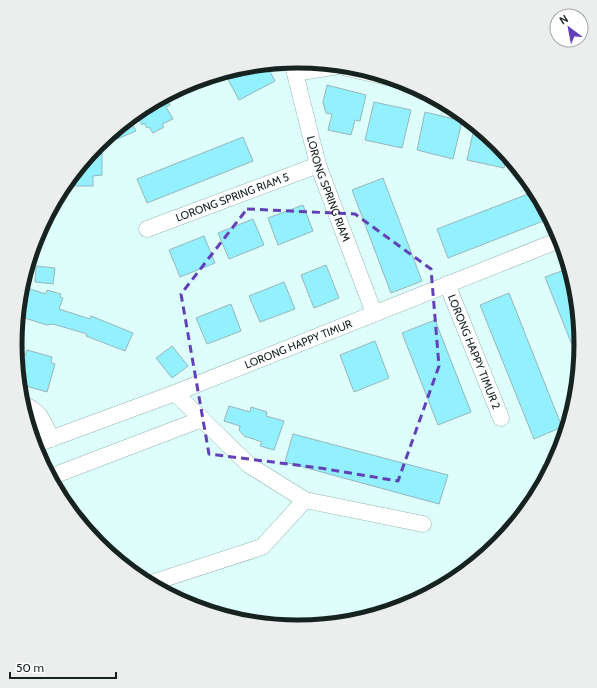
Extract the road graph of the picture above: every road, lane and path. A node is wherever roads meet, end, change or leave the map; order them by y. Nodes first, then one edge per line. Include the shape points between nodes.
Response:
1 (293, 68) edge
2 (318, 165) junction
3 (147, 229) dead end
4 (555, 242) edge
5 (448, 284) junction
6 (374, 313) junction
7 (176, 393) junction
8 (29, 407) edge
9 (501, 418) dead end
10 (202, 419) junction
11 (51, 439) junction
12 (40, 443) edge
13 (55, 475) edge
14 (305, 500) junction
15 (423, 524) dead end
16 (157, 581) edge

1 - 2 street, LORONG SPRING RIAM
2 - 3 street, LORONG SPRING RIAM 5
2 - 6 street, LORONG SPRING RIAM
4 - 5 street, LORONG HAPPY TIMUR
5 - 6 street, LORONG HAPPY TIMUR
5 - 9 street, LORONG HAPPY TIMUR 2
6 - 7 street, LORONG HAPPY TIMUR
7 - 10 street
7 - 11 street, LORONG HAPPY TIMUR
8 - 11 street via 36,410
10 - 13 street
10 - 14 street via 249,465
11 - 12 street, LORONG HAPPY TIMUR
14 - 15 street
14 - 16 street via 262,547

